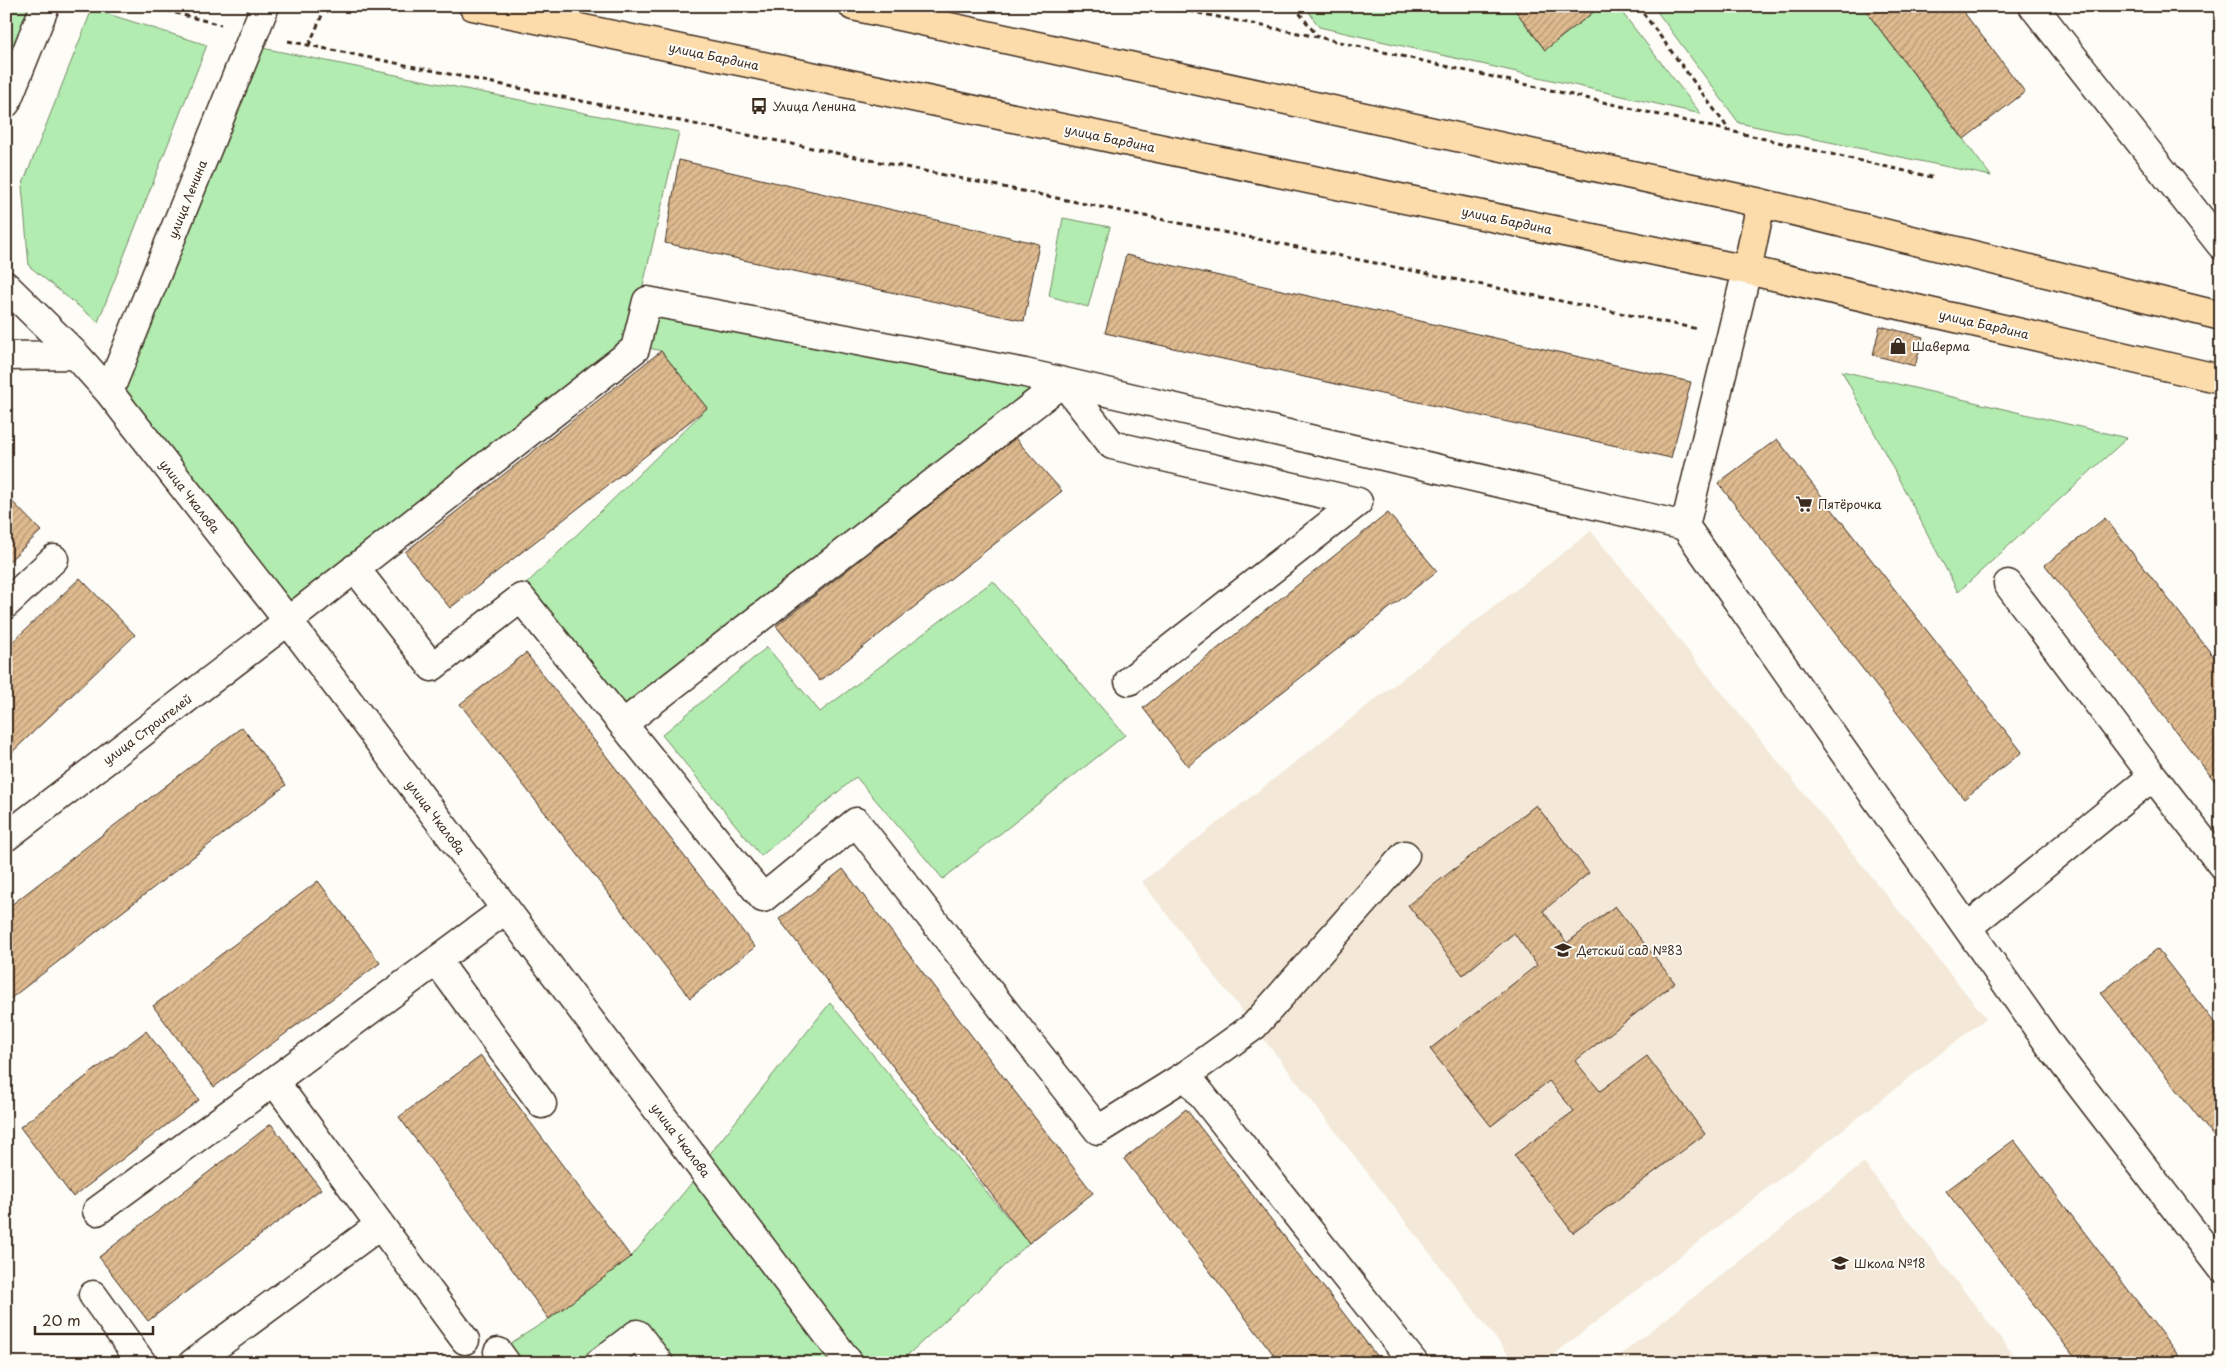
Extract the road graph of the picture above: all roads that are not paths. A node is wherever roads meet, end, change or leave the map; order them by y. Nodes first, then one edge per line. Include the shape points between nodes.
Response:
1 (45, 6) edge
2 (265, 6) edge
3 (474, 6) edge
4 (853, 6) edge
5 (2033, 6) edge
6 (6, 103) edge
7 (1761, 203) junction
8 (2221, 244) edge
9 (1747, 270) junction
10 (6, 286) edge
11 (2221, 316) edge
12 (76, 355) junction
13 (6, 356) edge
14 (2221, 379) edge
15 (1063, 382) junction
16 (109, 392) junction
17 (1685, 526) junction
18 (54, 559) dead end
19 (355, 568) junction
20 (2008, 584) dead end
21 (6, 604) edge
22 (288, 621) junction
23 (1129, 681) dead end
24 (623, 724) junction
25 (2154, 776) junction
26 (6, 837) edge
27 (1405, 855) dead end
28 (2221, 864) edge
29 (506, 909) junction
30 (1968, 927) junction
31 (437, 960) junction
32 (1186, 1075) junction
33 (274, 1081) junction
34 (542, 1104) dead end
35 (97, 1211) dead end
36 (380, 1225) junction
37 (2221, 1268) edge
38 (93, 1295) dead end
39 (464, 1340) dead end
40 (142, 1363) edge
41 (193, 1363) edge
42 (600, 1363) edge
43 (659, 1363) edge
44 (849, 1363) edge
45 (1414, 1363) edge

1 - 6 street
2 - 16 street, улица Ленина
3 - 9 main road, улица Бардина
4 - 7 main road
5 - 8 street
7 - 9 main road
7 - 11 main road
9 - 14 main road, улица Бардина
9 - 17 street
10 - 12 street, улица Чкалова
12 - 13 street
12 - 16 street, улица Чкалова
15 - 17 street
15 - 19 street, улица Строителей via 647,301 635,349
15 - 23 street via 1112,445 1358,502
15 - 24 street
16 - 22 street, улица Чкалова
17 - 30 street
18 - 21 street
19 - 22 street, улица Строителей
19 - 24 street via 432,667 521,598
20 - 25 street
22 - 26 street, улица Строителей
22 - 29 street, улица Чкалова
24 - 32 street via 763,898 856,822 1098,1130
25 - 28 street
25 - 30 street
27 - 32 street via 1254,1026
29 - 31 street
29 - 44 street, улица Чкалова
30 - 37 street via 2051,1046
31 - 33 street
31 - 34 street
32 - 45 street
33 - 35 street
33 - 36 street
36 - 39 street
36 - 41 street
38 - 40 street
42 - 43 street via 637,1334

